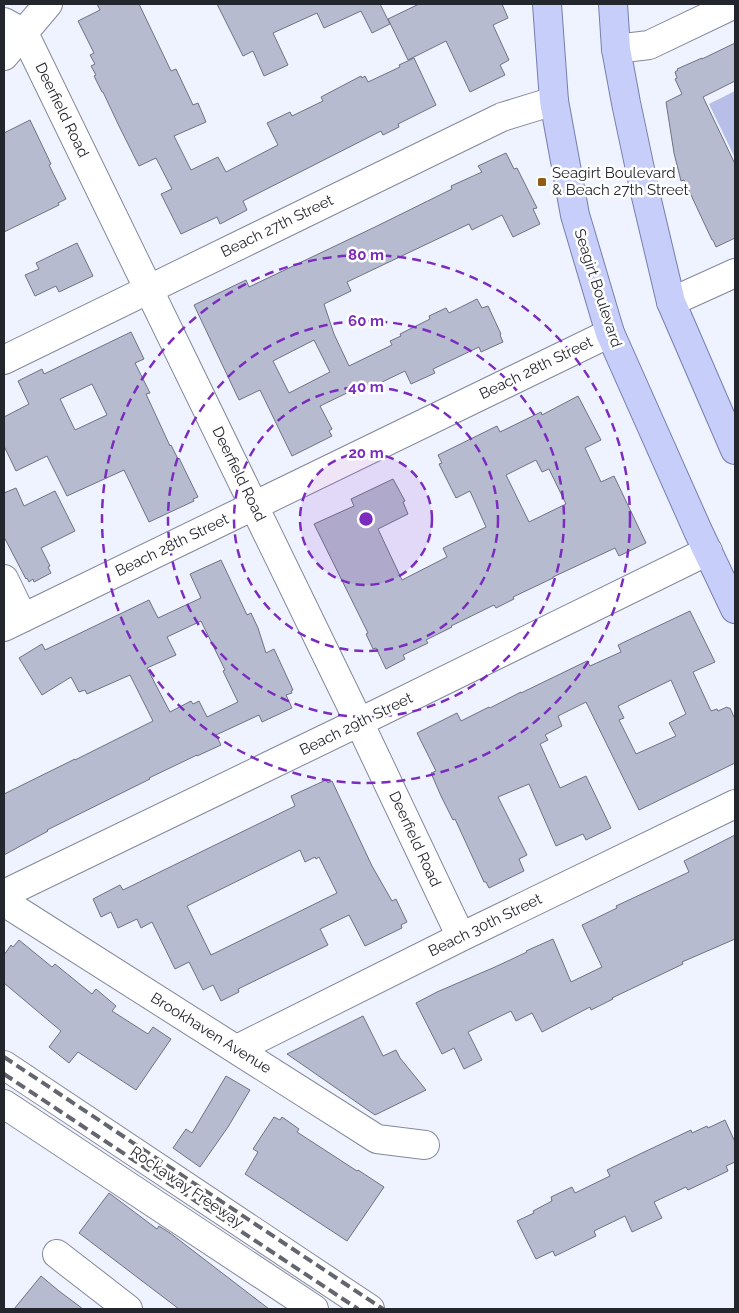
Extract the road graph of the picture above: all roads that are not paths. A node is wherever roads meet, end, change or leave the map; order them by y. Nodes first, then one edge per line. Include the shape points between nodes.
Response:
1 (48, 4) edge
2 (613, 4) edge
3 (735, 4) edge
4 (544, 7) edge
5 (14, 28) edge
6 (616, 49) junction
7 (4, 56) edge
8 (554, 101) junction
9 (735, 273) edge
10 (149, 288) junction
11 (671, 302) junction
12 (610, 332) junction
13 (4, 360) edge
14 (735, 450) edge
15 (254, 505) junction
16 (708, 550) junction
17 (4, 579) edge
18 (735, 610) edge
19 (13, 623) edge
20 (360, 722) junction
21 (735, 804) edge
22 (4, 894) edge
23 (4, 902) edge
24 (461, 936) junction
25 (237, 1049) junction
26 (4, 1065) edge
27 (4, 1104) edge
28 (426, 1145) dead end
29 (57, 1254) dead end
30 (115, 1305) edge
31 (314, 1309) edge
32 (370, 1309) edge

1 - 5 street
2 - 6 main road
3 - 6 street via 648,45
4 - 8 main road, Seagirt Boulevard
5 - 7 street
5 - 10 street, Deerfield Road
6 - 11 main road
8 - 10 street, Beach 27th Street via 502,117
8 - 12 main road, Seagirt Boulevard via 575,215
9 - 11 street
10 - 13 street, Beach 27th Street
10 - 15 street, Deerfield Road
11 - 14 main road
12 - 15 street, Beach 28th Street
12 - 16 main road, Seagirt Boulevard
15 - 19 street, Beach 28th Street
15 - 20 street, Deerfield Road
16 - 18 main road, Seagirt Boulevard
16 - 20 street, Beach 29th Street
17 - 19 street
20 - 22 street, Beach 29th Street
20 - 24 street, Deerfield Road
21 - 24 street, Beach 30th Street
23 - 25 street, Brookhaven Avenue
24 - 25 street, Beach 30th Street
25 - 28 street, Brookhaven Avenue via 376,1138
26 - 32 street, Rockaway Freeway
27 - 31 street, Rockaway Freeway
29 - 30 street

